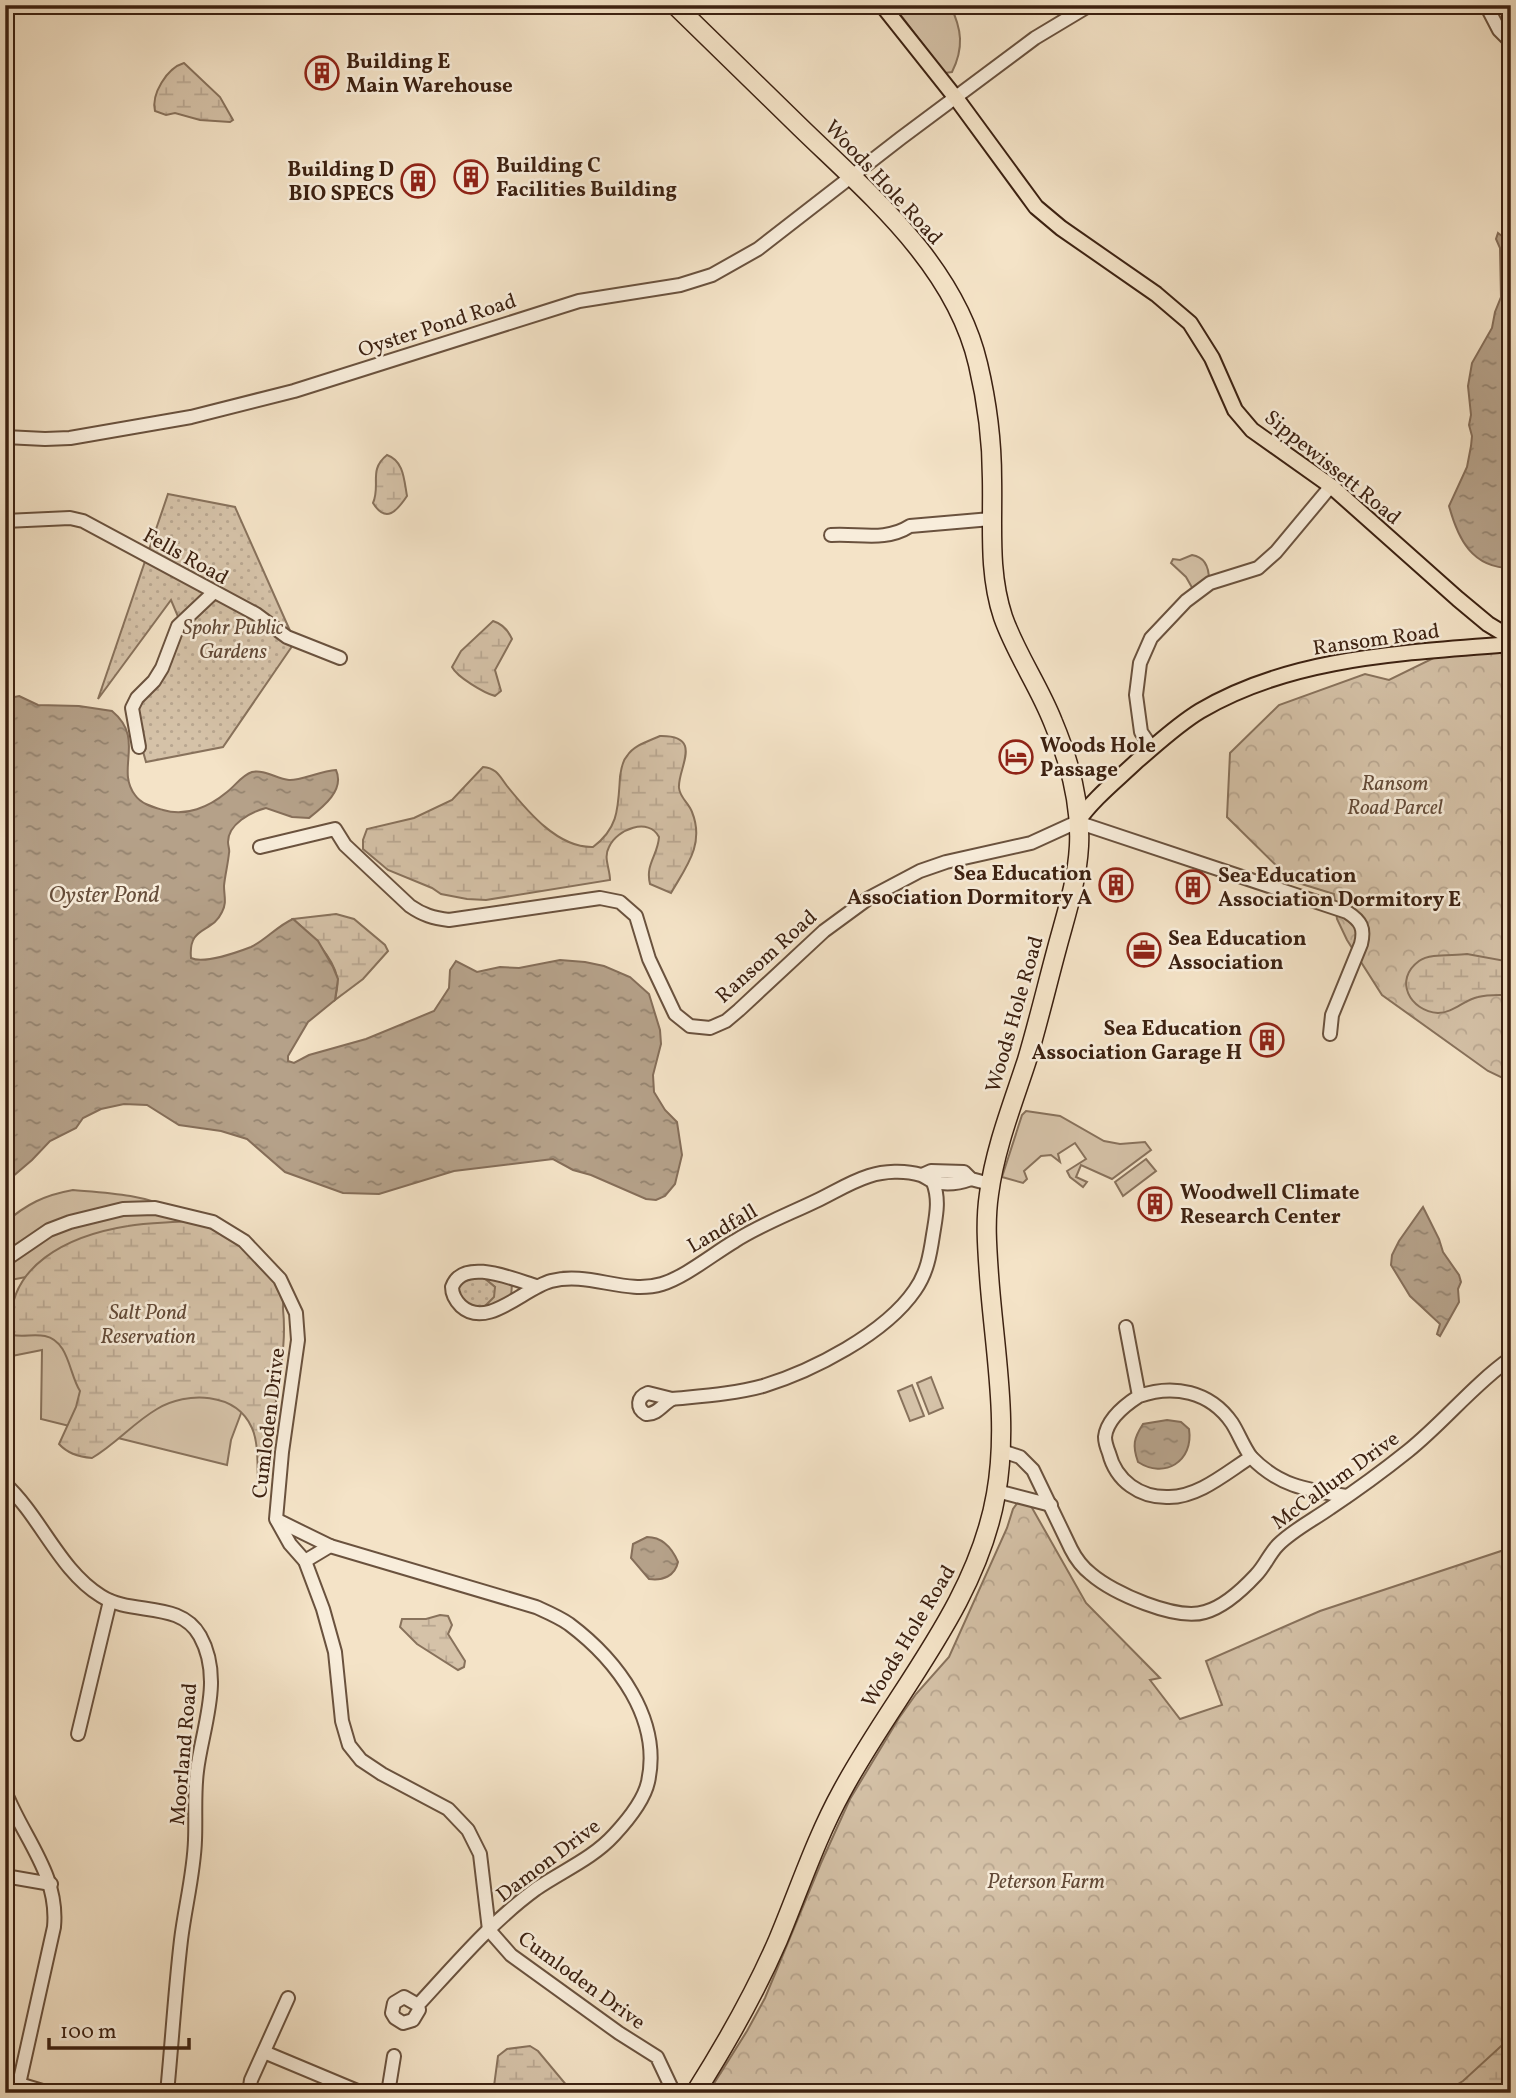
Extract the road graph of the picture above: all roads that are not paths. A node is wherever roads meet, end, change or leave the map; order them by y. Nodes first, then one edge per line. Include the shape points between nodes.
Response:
1 (675, 5) edge
2 (882, 5) edge
3 (1090, 5) edge
4 (1486, 5) edge
5 (1511, 42) edge
6 (956, 98) junction
7 (851, 176) junction
8 (5, 437) edge
9 (1331, 486) junction
10 (991, 519) junction
11 (5, 521) edge
12 (831, 535) dead end
13 (213, 593) junction
14 (1511, 638) edge
15 (1511, 644) edge
16 (340, 658) dead end
17 (138, 747) dead end
18 (1152, 748) junction
19 (1077, 822) junction
20 (260, 847) dead end
21 (1330, 1034) dead end
22 (928, 1179) junction
23 (990, 1184) junction
24 (5, 1260) edge
25 (536, 1286) junction
26 (1126, 1326) dead end
27 (1508, 1362) edge
28 (1139, 1396) junction
29 (672, 1399) dead end
30 (1002, 1451) junction
31 (1251, 1457) junction
32 (5, 1484) edge
33 (997, 1491) junction
34 (1347, 1496) junction
35 (1051, 1505) junction
36 (276, 1520) junction
37 (330, 1546) junction
38 (305, 1561) junction
39 (110, 1601) junction
40 (78, 1734) dead end
41 (5, 1791) edge
42 (5, 1876) edge
43 (51, 1884) junction
44 (489, 1930) junction
45 (288, 1998) dead end
46 (418, 2004) dead end
47 (264, 2052) junction
48 (394, 2056) dead end
49 (18, 2088) edge
50 (49, 2093) edge
51 (167, 2093) edge
52 (249, 2093) edge
53 (362, 2093) edge
54 (388, 2093) edge
55 (674, 2093) edge
56 (695, 2093) edge

1 - 7 highway, Woods Hole Road
2 - 6 main road, Sippewissett Road
3 - 6 street, Oyster Pond Road via 1035,38
4 - 5 street
6 - 7 street, Oyster Pond Road
6 - 9 main road, Sippewissett Road via 1036,207 1180,314 1200,338 1244,421
7 - 8 street, Oyster Pond Road via 758,249 696,282 579,301 283,394 191,416 70,438
7 - 10 highway, Woods Hole Road via 912,240 958,307 977,358 986,404
9 - 14 main road, Sippewissett Road via 1458,599
9 - 18 street via 1258,568 1210,583 1151,638 1140,663 1136,695 1140,732
10 - 12 street via 910,526 875,537
10 - 19 highway, Woods Hole Road via 991,551 1003,616 1053,721 1074,785
11 - 13 street, Fells Road via 70,518 83,522
13 - 16 street, Fells Road via 296,641
13 - 17 street via 178,626 162,668 134,703
15 - 18 main road, Ransom Road via 1363,657 1297,672 1211,705
18 - 19 main road, Ransom Road via 1090,803
19 - 20 street, Ransom Road via 1031,842 920,871 869,898 824,931 740,1010 719,1025 703,1029 675,1014 649,958 640,923 621,902 600,898 468,918 432,918 410,906 345,845 335,829
19 - 21 street via 1347,912 1359,920 1364,932 1361,944 1332,1015
19 - 23 highway, Woods Hole Road via 1075,884
22 - 23 street, Landfall via 931,1171 964,1172
22 - 25 street, Landfall via 897,1172 867,1176 750,1232 664,1284 631,1287 576,1278
22 - 29 street via 938,1200 930,1257 915,1290 888,1318 842,1351 797,1374 745,1390
23 - 30 highway, Woods Hole Road via 986,1238
24 - 36 street, Cumloden Drive via 49,1230 123,1209 155,1208 191,1215 244,1241 280,1279 296,1313 298,1340
25 - 25 street, Landfall via 469,1272 457,1277 452,1287 458,1304 480,1314 500,1308
26 - 28 street
27 - 34 street, McCallum Drive via 1488,1375 1416,1444
28 - 31 street via 1157,1390 1201,1395 1232,1423
28 - 31 street via 1111,1422 1105,1438 1114,1468 1134,1489 1169,1497 1187,1494
30 - 33 highway, Woods Hole Road
30 - 35 street, McCallum Drive via 1026,1462
31 - 34 street via 1277,1479 1299,1488
32 - 39 street, Moorland Road via 69,1566
33 - 35 street
33 - 56 highway, Woods Hole Road via 987,1535 968,1584 841,1791 755,1987
34 - 35 street, McCallum Drive via 1278,1546 1257,1575 1233,1596 1206,1612 1189,1615 1118,1591 1093,1576 1071,1549
36 - 37 street, Damon Drive
36 - 38 street, Cumloden Drive
37 - 38 street
37 - 44 street, Damon Drive via 536,1607 568,1623 606,1658 635,1699 649,1732 647,1785 630,1816 604,1845 536,1889
38 - 44 street, Cumloden Drive via 335,1652 349,1745 382,1774 448,1808 468,1830 480,1854
39 - 40 street
39 - 51 street, Moorland Road via 170,1612 190,1622 204,1645 210,1674
41 - 43 street
42 - 43 street
43 - 49 street via 54,1927
44 - 46 street, Damon Drive
44 - 55 street, Cumloden Drive via 511,1955 657,2057
45 - 47 street
47 - 52 street
47 - 53 street
48 - 54 street
49 - 50 street

